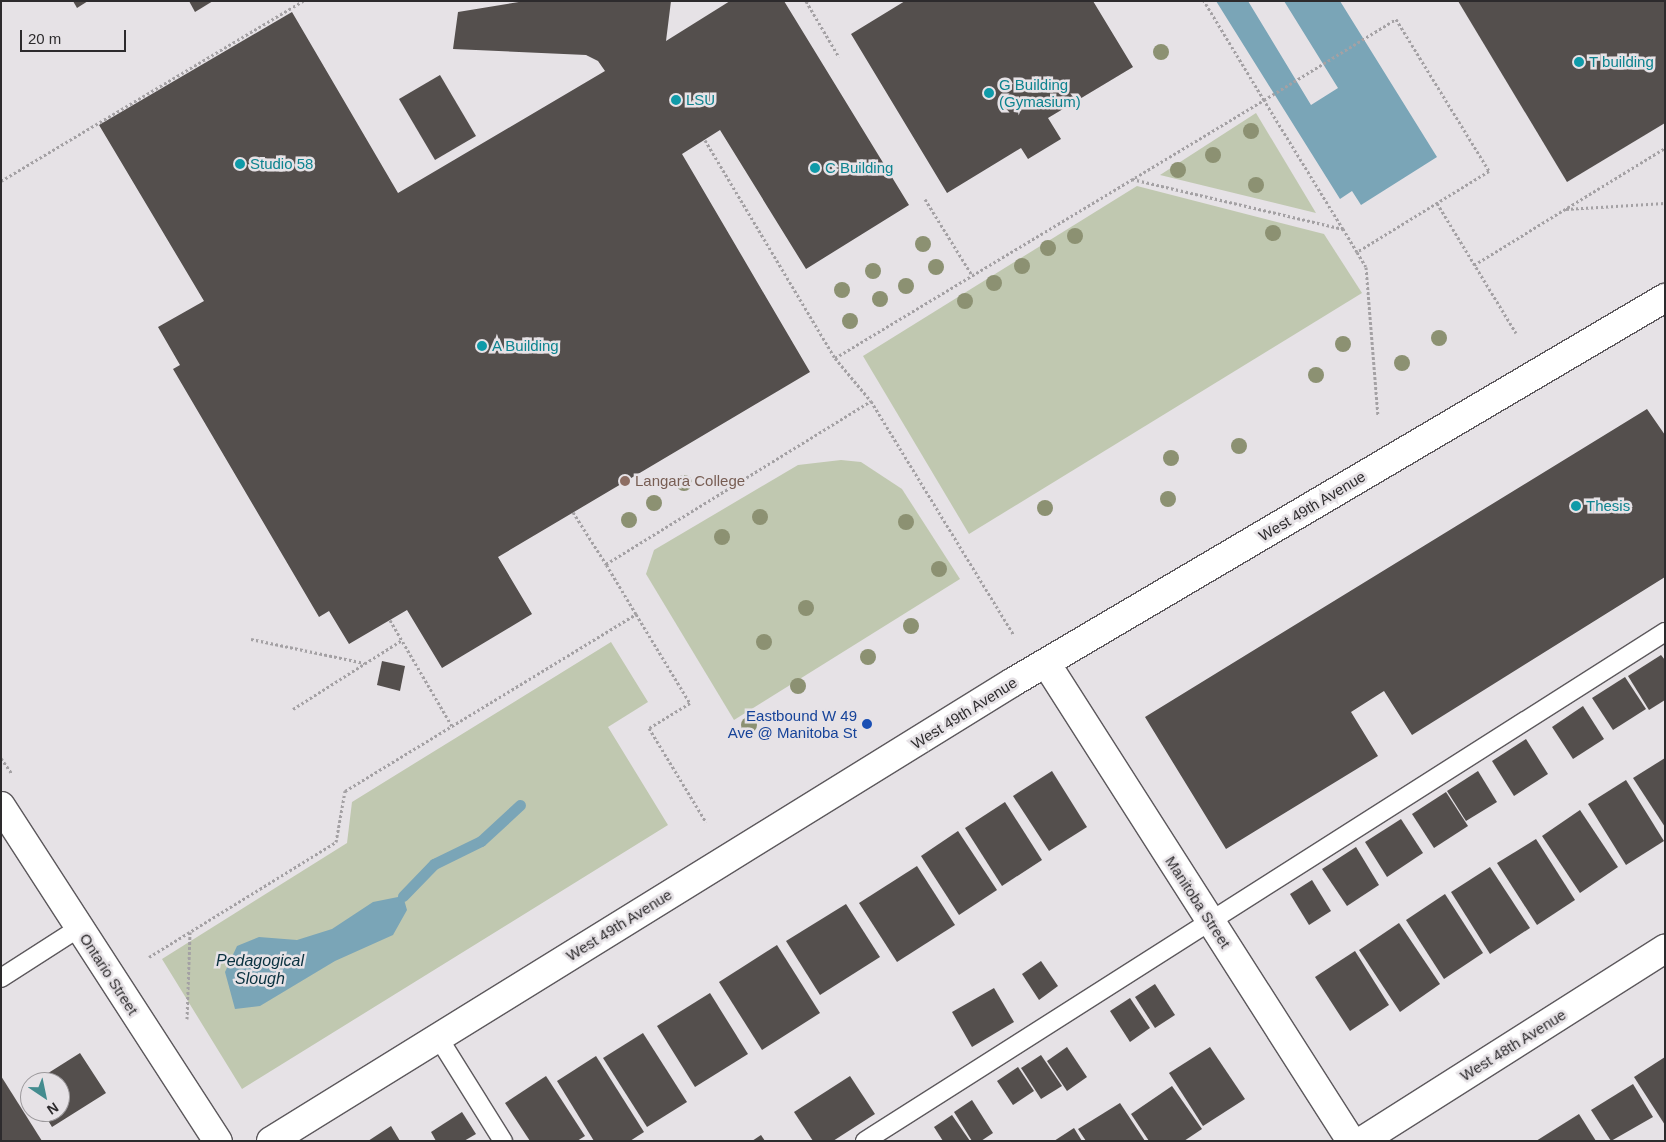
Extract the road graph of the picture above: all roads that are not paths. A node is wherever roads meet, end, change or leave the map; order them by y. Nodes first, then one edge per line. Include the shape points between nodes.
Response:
1 (1665, 298) edge
2 (1665, 632) edge
3 (1046, 663) junction
4 (1, 806) edge
5 (1210, 921) junction
6 (79, 928) junction
7 (1665, 949) edge
8 (1, 978) edge
9 (438, 1037) junction
10 (218, 1141) edge
11 (271, 1141) edge
12 (503, 1141) edge
13 (866, 1141) edge
14 (1351, 1141) edge
15 (1362, 1141) edge

1 - 3 street, West 49th Avenue
2 - 5 lane
3 - 5 street, Manitoba Street
3 - 9 street, West 49th Avenue
4 - 6 street, Ontario Street
5 - 13 lane
5 - 14 street, Manitoba Street
6 - 8 lane
6 - 10 street, Ontario Street
7 - 15 street, West 48th Avenue
9 - 11 street, West 49th Avenue
9 - 12 lane

